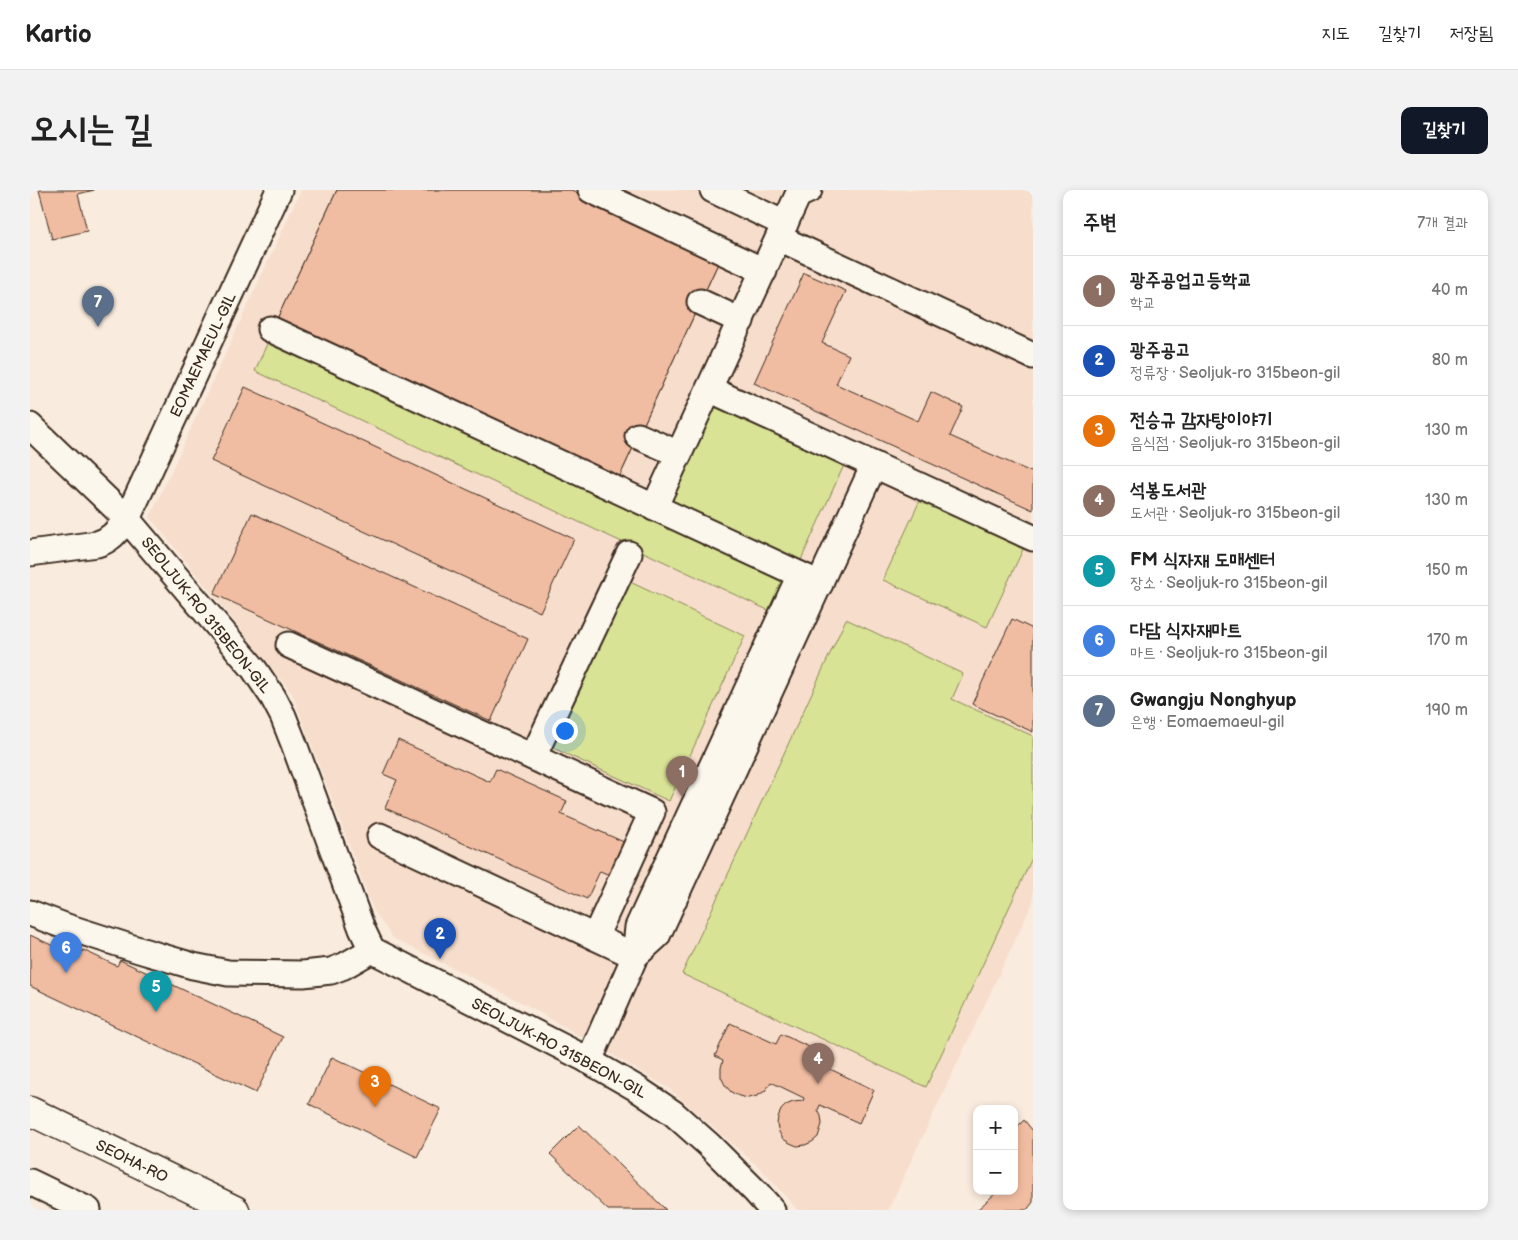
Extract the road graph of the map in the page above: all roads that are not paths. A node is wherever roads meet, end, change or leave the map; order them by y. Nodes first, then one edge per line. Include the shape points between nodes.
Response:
1 (279, 190) edge
2 (591, 190) edge
3 (713, 190) edge
4 (809, 190) edge
5 (782, 231) junction
6 (764, 271) junction
7 (700, 302) dead end
8 (741, 320) junction
9 (270, 329) dead end
10 (1033, 356) edge
11 (709, 389) junction
12 (30, 426) edge
13 (638, 436) dead end
14 (679, 454) junction
15 (874, 465) junction
16 (654, 508) junction
17 (126, 519) junction
18 (1033, 538) edge
19 (30, 553) edge
20 (629, 554) dead end
21 (810, 580) junction
22 (289, 645) dead end
23 (533, 757) junction
24 (380, 836) dead end
25 (30, 913) edge
26 (595, 937) junction
27 (372, 950) junction
28 (635, 956) junction
29 (589, 1061) junction
30 (30, 1111) edge
31 (30, 1182) edge
32 (88, 1210) edge
33 (235, 1210) edge
34 (772, 1210) edge

1 - 17 street, EOMAEMAEUL-GIL
2 - 6 street
3 - 5 street
4 - 5 street via 798,195
5 - 6 street
5 - 10 street
6 - 8 street
7 - 8 street
8 - 11 street
9 - 16 street
11 - 14 street
11 - 15 street
12 - 17 street, SEOLJUK-RO 315BEON-GIL
13 - 14 street
14 - 16 street
15 - 18 street
15 - 21 street
16 - 21 street
17 - 19 street, EOMAEMAEUL-GIL via 104,542
17 - 27 street, SEOLJUK-RO 315BEON-GIL via 254,669 273,697
20 - 23 street
21 - 28 street via 657,936
22 - 23 street
23 - 26 street via 652,812
24 - 26 street
25 - 27 street via 193,966 228,973 331,971
26 - 28 street
27 - 29 street, SEOLJUK-RO 315BEON-GIL
28 - 29 street
29 - 34 street, SEOLJUK-RO 315BEON-GIL via 673,1113
30 - 33 main road, SEOHA-RO
31 - 32 street

